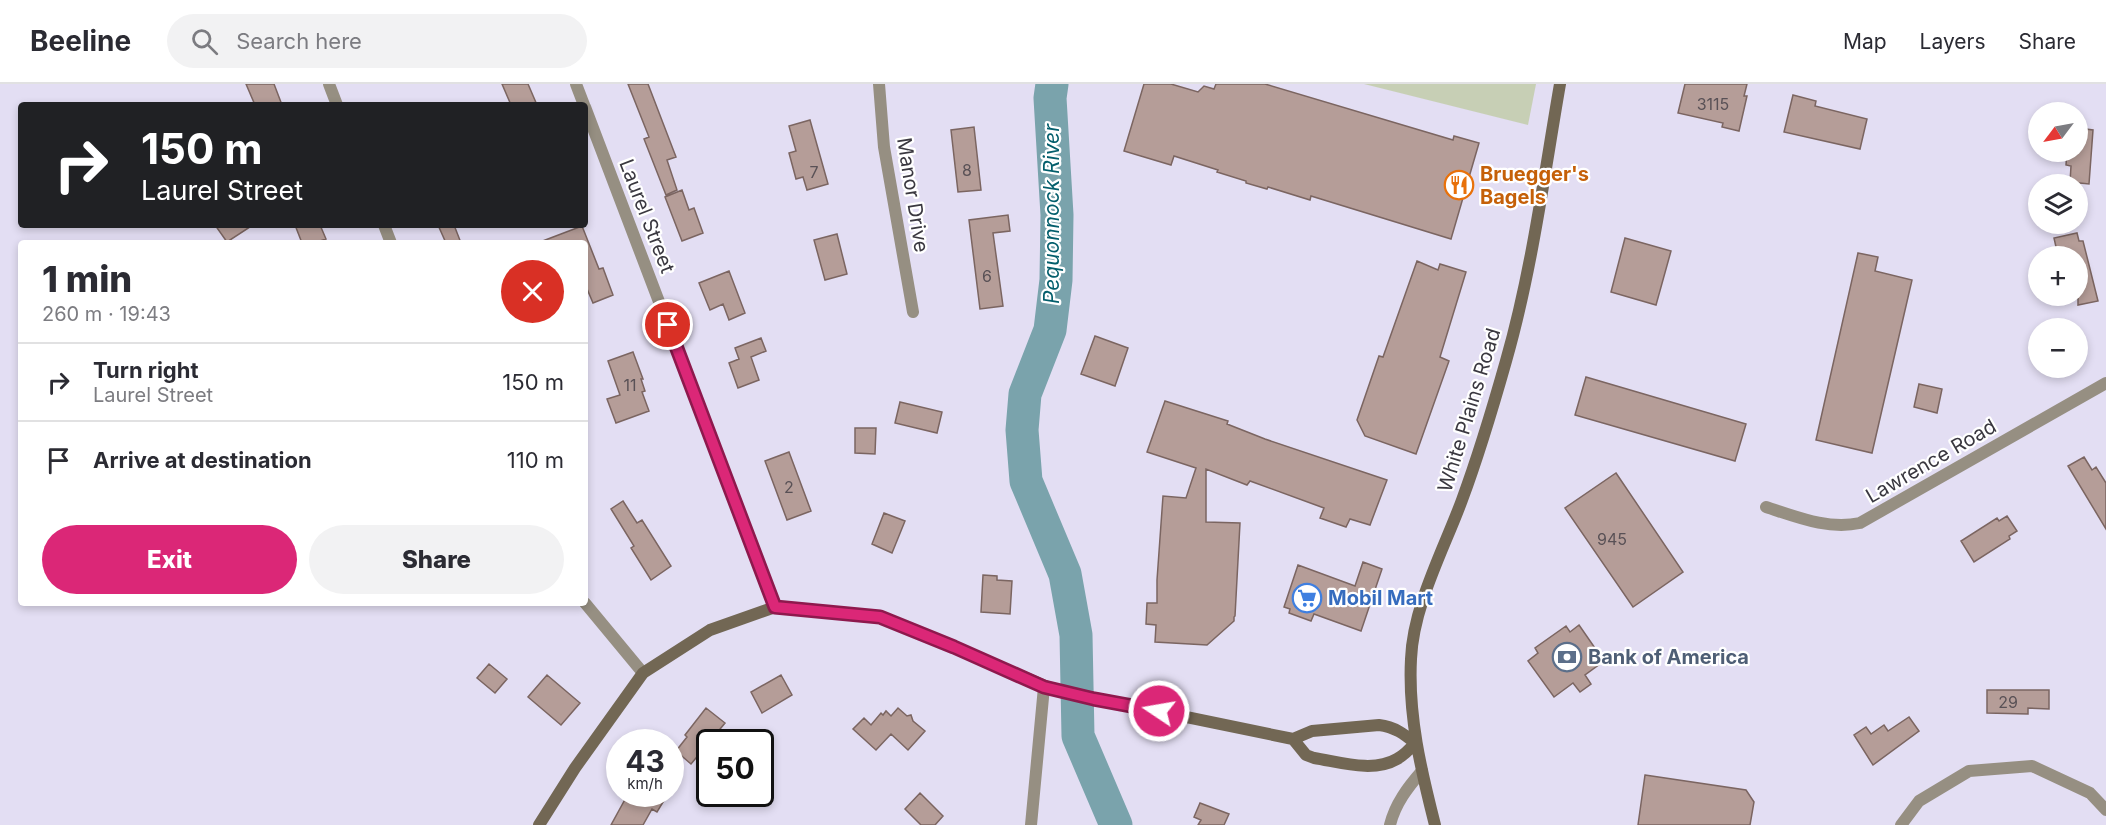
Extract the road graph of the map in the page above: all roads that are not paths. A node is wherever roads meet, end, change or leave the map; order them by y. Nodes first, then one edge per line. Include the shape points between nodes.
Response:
1 (329, 84) edge
2 (576, 84) edge
3 (879, 84) edge
4 (1560, 84) edge
5 (336, 102) edge
6 (583, 102) edge
7 (588, 114) edge
8 (913, 312) dead end
9 (2106, 383) edge
10 (1766, 507) dead end
11 (587, 606) edge
12 (775, 607) junction
13 (643, 673) junction
14 (1050, 688) junction
15 (1293, 739) junction
16 (1415, 744) junction
17 (1422, 771) junction
18 (2106, 810) edge
19 (538, 825) edge
20 (1030, 825) edge
21 (1390, 825) edge
22 (1434, 825) edge
23 (1901, 825) edge

1 - 5 street
2 - 6 street, Laurel Street
3 - 8 street, Manor Drive via 884,147
4 - 16 main road, White Plains Road via 1525,285 1506,360 1413,639
7 - 12 street, Laurel Street
9 - 10 street, Lawrence Road via 1860,523 1826,525
11 - 13 street
12 - 13 main road via 710,630
12 - 14 main road via 880,617
13 - 19 main road
14 - 15 main road
14 - 20 street
15 - 16 main road via 1312,732 1380,725 1402,732
15 - 16 main road via 1306,755 1314,758 1369,766 1392,762
16 - 17 main road, White Plains Road
17 - 21 street via 1409,785
17 - 22 main road, White Plains Road
18 - 23 street via 2090,793 2032,766 1969,771 1920,801

